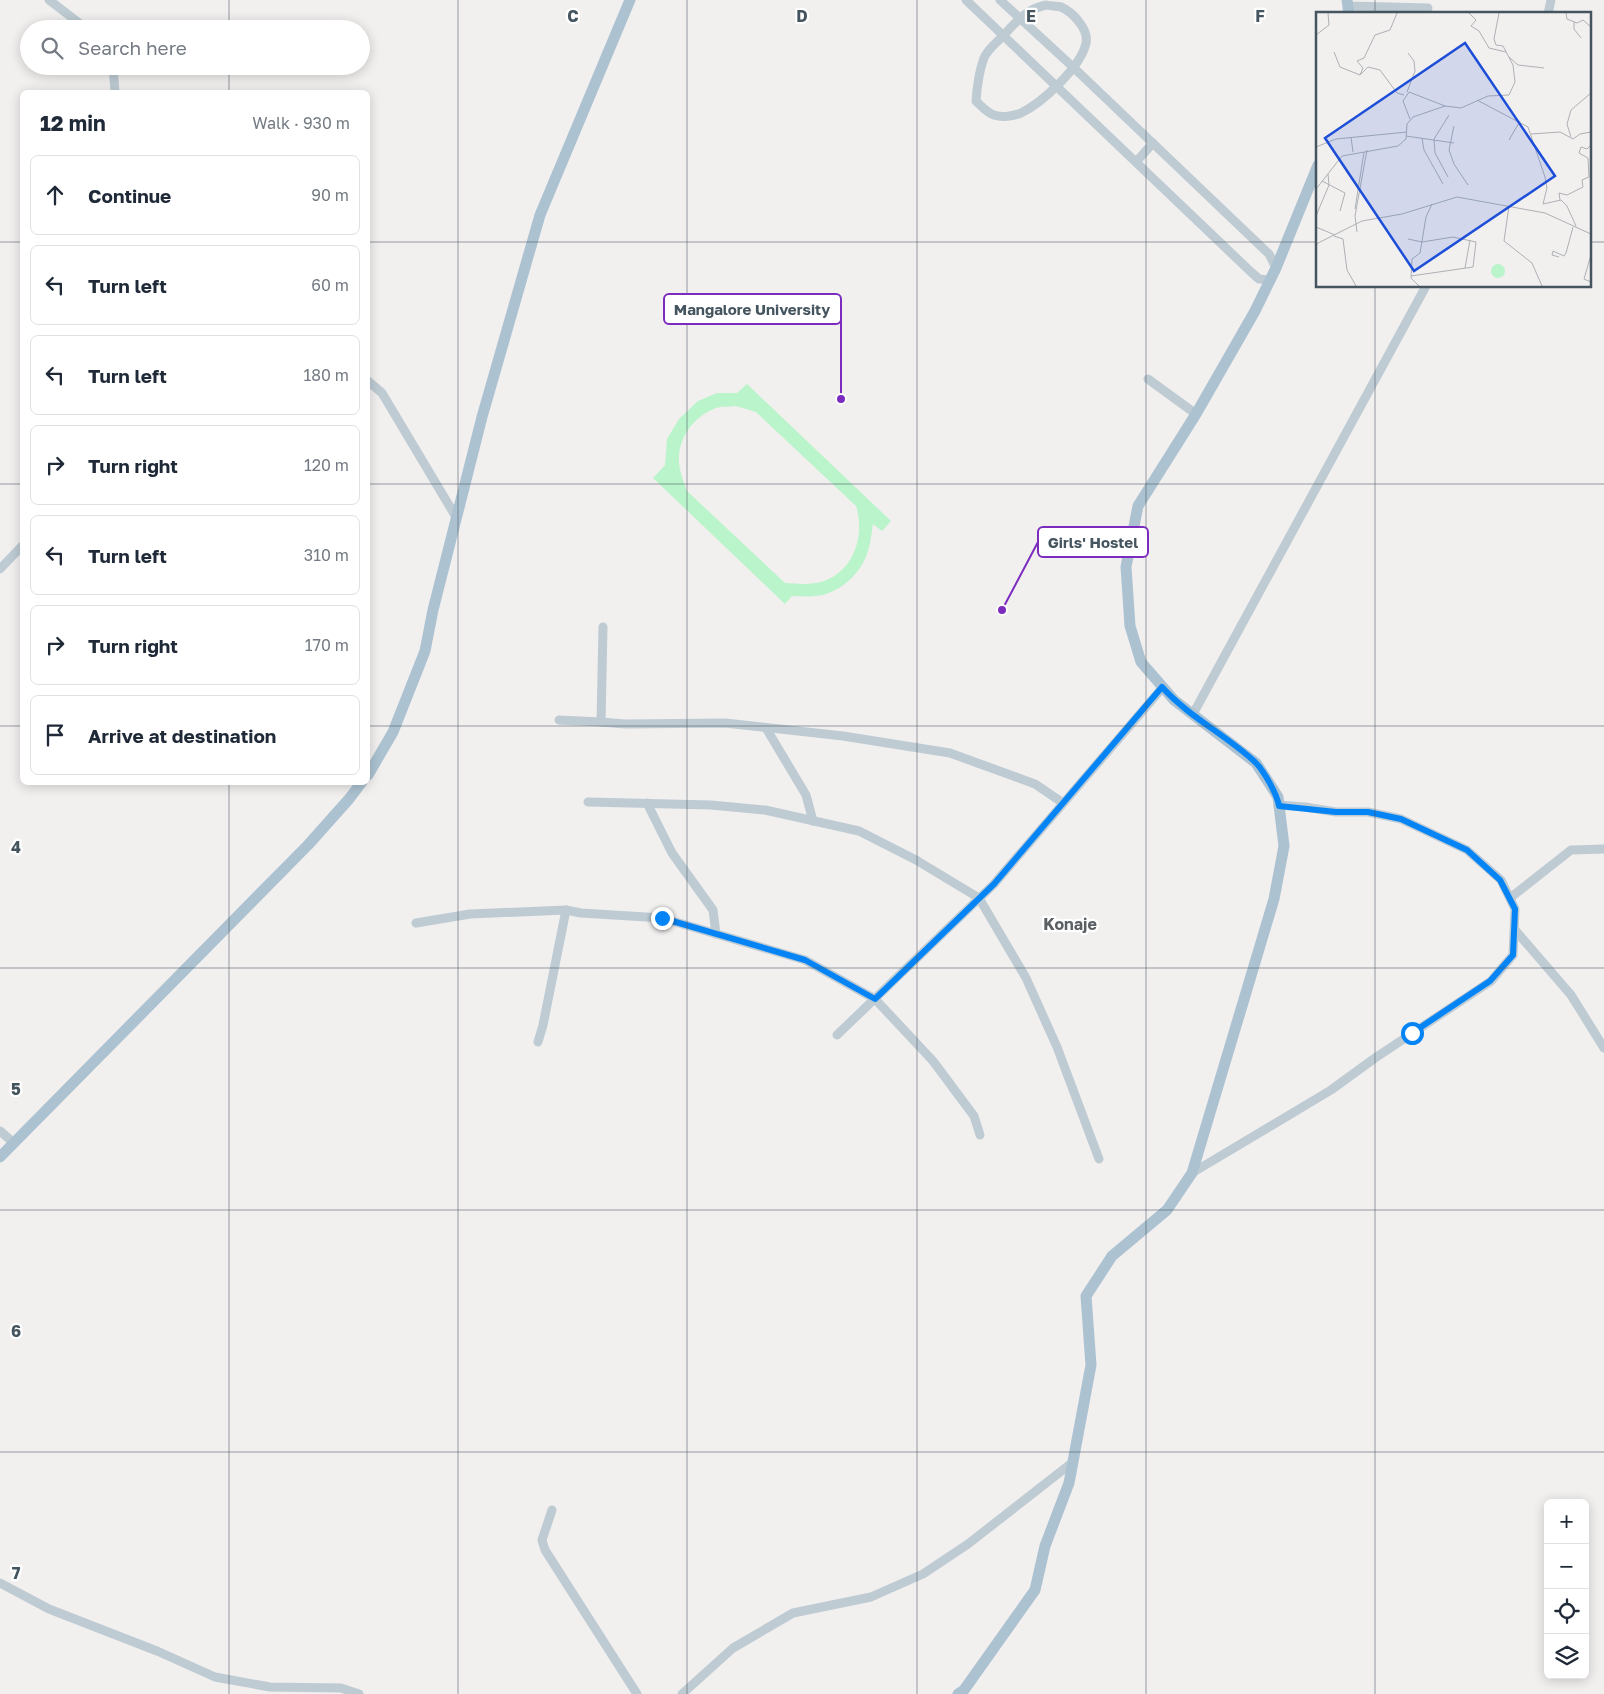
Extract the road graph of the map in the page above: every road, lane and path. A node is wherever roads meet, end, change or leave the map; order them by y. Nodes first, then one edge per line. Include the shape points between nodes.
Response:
1 (49, 0) edge
2 (630, 0) edge
3 (966, 0) edge
4 (1000, 0) edge
5 (1348, 6) edge
6 (1428, 8) dead end
7 (1019, 18) junction
8 (75, 20) edge
9 (1002, 36) junction
10 (1073, 67) junction
11 (114, 75) edge
12 (1056, 86) junction
13 (115, 90) edge
14 (1153, 143) junction
15 (1136, 162) junction
16 (1316, 170) edge
17 (1276, 268) junction
18 (1270, 280) junction
19 (1425, 288) edge
20 (1148, 379) dead end
21 (370, 383) edge
22 (1196, 414) junction
23 (456, 517) junction
24 (20, 548) edge
25 (0, 569) edge
26 (603, 627) dead end
27 (1162, 687) junction
28 (1193, 714) junction
29 (559, 720) dead end
30 (602, 722) junction
31 (766, 728) junction
32 (370, 771) edge
33 (360, 785) edge
34 (588, 802) dead end
35 (1063, 803) junction
36 (647, 804) junction
37 (1279, 806) junction
38 (813, 821) junction
39 (1604, 849) edge
40 (980, 898) junction
41 (1510, 898) junction
42 (566, 910) junction
43 (416, 923) dead end
44 (1514, 930) junction
45 (716, 934) junction
46 (875, 999) junction
47 (837, 1035) dead end
48 (538, 1042) dead end
49 (1604, 1048) edge
50 (0, 1131) edge
51 (980, 1135) dead end
52 (14, 1143) junction
53 (0, 1157) edge
54 (1099, 1159) dead end
55 (1192, 1173) junction
56 (1073, 1462) junction
57 (552, 1510) dead end
58 (0, 1583) edge
59 (359, 1694) edge
60 (637, 1694) edge
61 (682, 1694) edge
62 (958, 1694) edge

1 - 8 street
2 - 23 main road via 540,215
3 - 9 street
4 - 7 street
5 - 6 street
7 - 9 street
7 - 10 street
7 - 10 street via 1038,6 1046,5 1062,8 1076,18 1086,42
9 - 12 street
9 - 12 street via 989,50 981,69 976,101 983,108 994,115 1020,114
10 - 12 street
10 - 14 street
11 - 13 street
12 - 15 street
14 - 15 street
14 - 17 street via 1268,254
15 - 18 street via 1251,272 1260,279
16 - 17 main road
17 - 18 main road
18 - 22 main road
19 - 28 street
20 - 22 street
21 - 23 street via 382,393
22 - 27 main road via 1138,506 1126,568 1130,626 1141,662
23 - 32 main road via 425,651 393,732
24 - 25 street
26 - 30 street
27 - 28 main road
27 - 35 street
28 - 37 main road via 1256,763 1278,797
29 - 30 street
30 - 31 street via 726,723
31 - 35 street via 950,753 1035,784
31 - 38 street via 806,795
33 - 52 main road via 308,845
34 - 36 street
35 - 40 street
36 - 38 street via 711,804 765,810
36 - 45 street via 672,853 713,910
37 - 41 street via 1368,812 1401,819 1467,850 1500,880
37 - 55 main road via 1284,846 1274,899
38 - 40 street via 859,831
39 - 41 street via 1571,850
40 - 46 street
40 - 54 street via 1030,986
41 - 44 street via 1515,909
42 - 43 street via 470,914
42 - 45 street via 662,918
42 - 48 street
44 - 49 street via 1571,994
44 - 55 street via 1513,955 1490,981 1332,1090
45 - 46 street via 805,960
46 - 47 street
46 - 51 street via 933,1060 974,1116
50 - 52 street
52 - 53 main road
55 - 56 main road via 1167,1210 1112,1256 1086,1296 1091,1365
56 - 61 street via 968,1544 923,1574 871,1597 793,1613 733,1648
56 - 62 main road via 1069,1483 1045,1546 1035,1590
57 - 60 street via 542,1540 545,1550
58 - 59 street via 49,1610 215,1677 270,1687 341,1688

